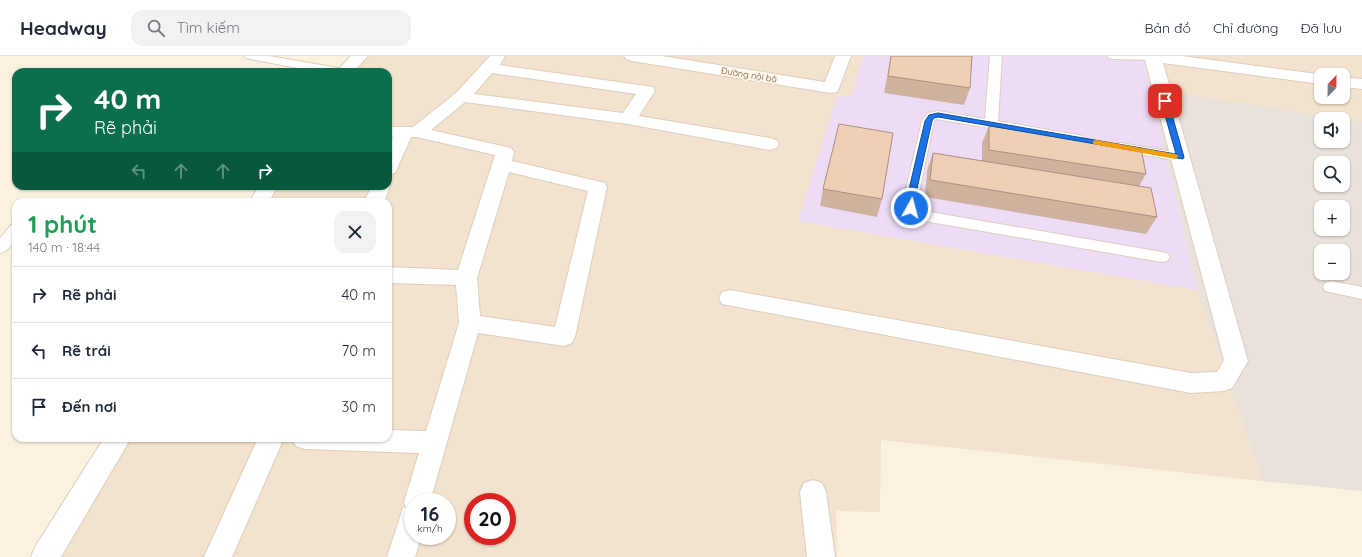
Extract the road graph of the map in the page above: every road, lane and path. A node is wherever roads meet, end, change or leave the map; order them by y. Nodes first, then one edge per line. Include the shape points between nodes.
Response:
1 (253, 56) edge
2 (323, 56) edge
3 (360, 56) edge
4 (632, 56) edge
5 (843, 56) edge
6 (996, 56) edge
7 (1113, 56) edge
8 (1152, 57) edge
9 (494, 62) edge
10 (310, 67) junction
11 (316, 68) edge
12 (348, 68) edge
13 (1314, 78) edge
14 (1350, 83) edge
15 (1362, 84) edge
16 (462, 97) junction
17 (628, 119) junction
18 (991, 124) junction
19 (403, 132) edge
20 (1089, 141) edge
21 (770, 144) dead end
22 (1112, 145) edge
23 (1180, 157) junction
24 (392, 159) edge
25 (920, 163) junction
26 (502, 164) junction
27 (935, 166) edge
28 (12, 234) edge
29 (0, 248) edge
30 (1162, 257) dead end
31 (392, 275) edge
32 (466, 278) junction
33 (1331, 287) dead end
34 (1362, 293) edge
35 (730, 298) dead end
36 (470, 323) junction
37 (392, 441) edge
38 (116, 442) edge
39 (269, 442) edge
40 (435, 442) junction
41 (813, 492) dead end
42 (420, 493) edge
43 (405, 545) edge
44 (45, 557) edge
45 (218, 557) edge
46 (401, 557) edge
47 (821, 557) edge

1 - 10 lane
2 - 10 lane
3 - 12 street
4 - 5 street, Đường nội bộ via 831,88
6 - 18 lane
7 - 8 lane
8 - 13 street
8 - 23 street
9 - 16 street
9 - 17 street via 647,91
10 - 11 lane
14 - 15 street
16 - 17 street
16 - 19 street
17 - 21 street
18 - 20 lane
18 - 25 lane via 932,116 928,121
19 - 24 street
19 - 26 street via 504,152
22 - 23 lane
23 - 35 street via 1236,361 1224,381 1191,383
25 - 27 lane
25 - 30 lane via 910,202 915,212 930,217
26 - 32 street
26 - 36 street via 598,187 564,337
28 - 29 lane
31 - 32 street
32 - 36 street
33 - 34 lane
36 - 40 street
37 - 40 street
38 - 44 street
39 - 45 street
40 - 42 street
41 - 47 street
43 - 46 street

